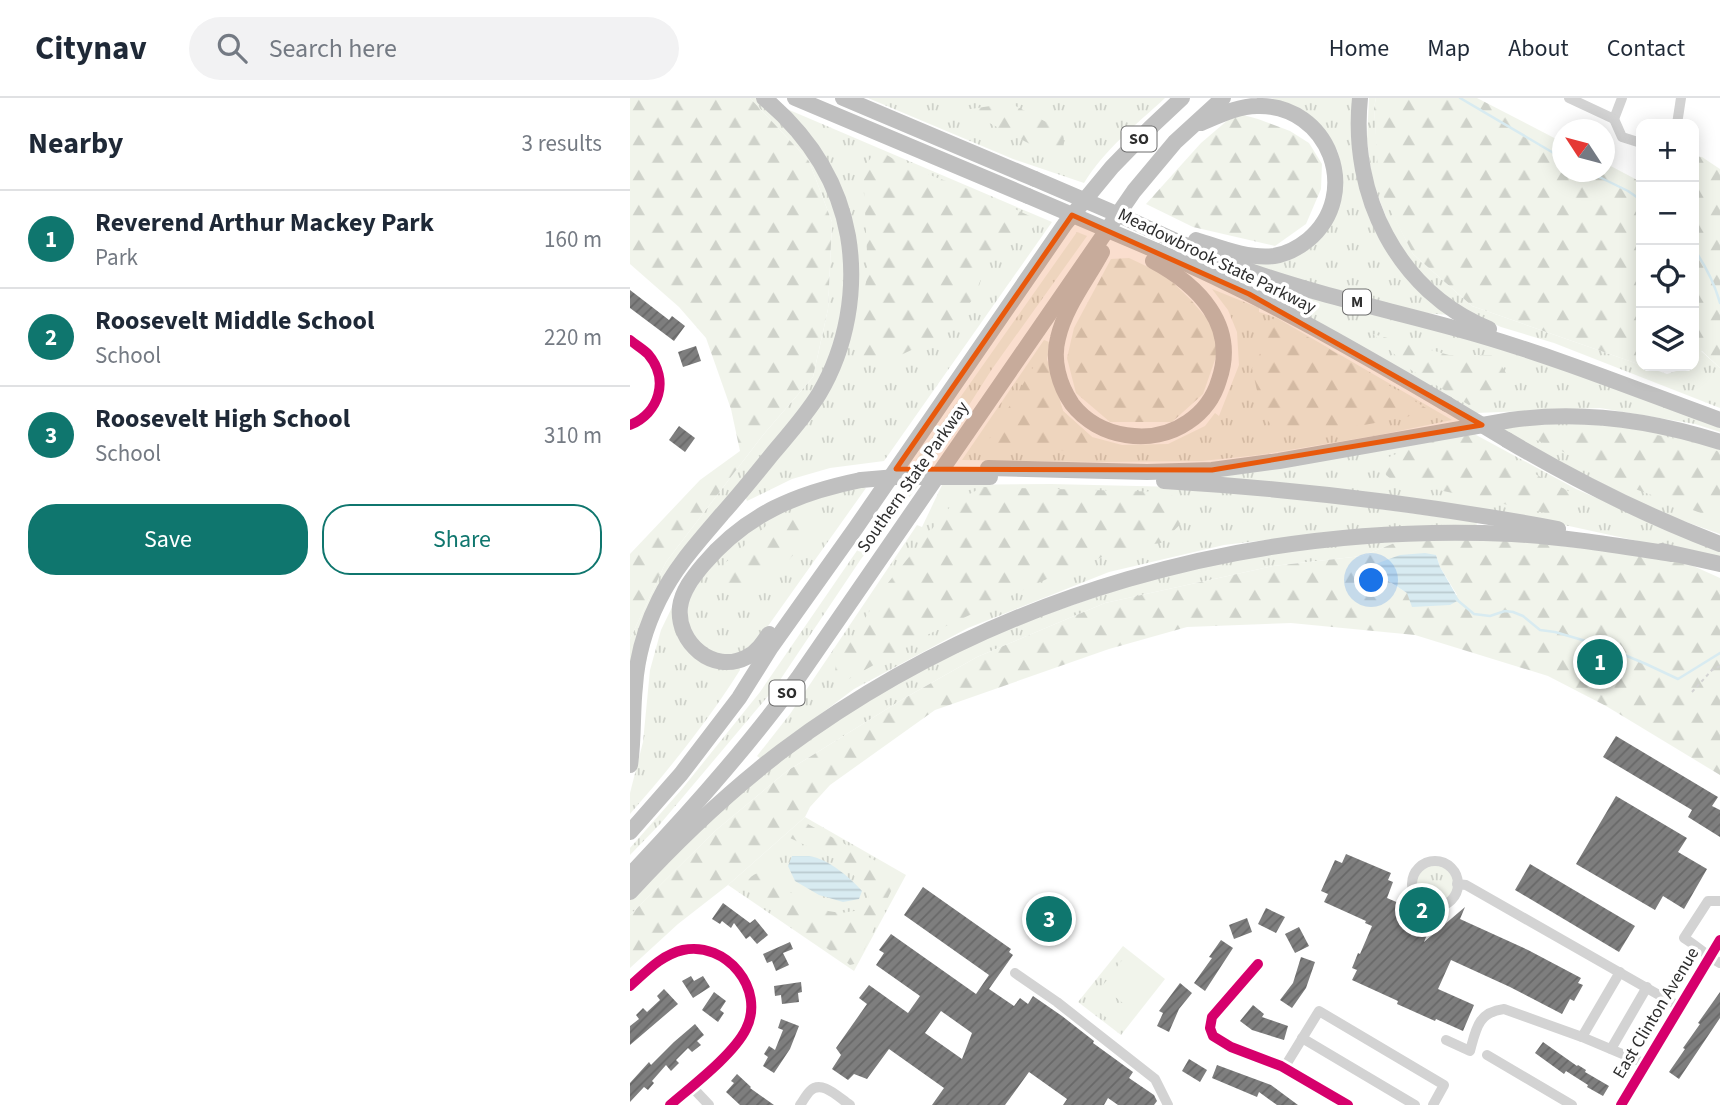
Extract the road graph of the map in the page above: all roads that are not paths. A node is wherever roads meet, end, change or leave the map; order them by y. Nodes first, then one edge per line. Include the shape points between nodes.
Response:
1 (764, 98) edge
2 (795, 98) edge
3 (843, 98) edge
4 (1182, 98) edge
5 (1223, 98) edge
6 (1360, 98) edge
7 (1569, 98) edge
8 (1622, 98) edge
9 (1681, 98) edge
10 (1614, 119) joint
11 (1678, 119) edge
12 (1615, 121) edge
13 (1192, 126) junction
14 (1636, 142) edge
15 (1134, 191) junction
16 (1126, 218) junction
17 (1158, 249) junction
18 (630, 340) edge
19 (1555, 359) junction
20 (1720, 421) edge
21 (630, 425) edge
22 (1720, 442) edge
23 (989, 472) junction
24 (862, 476) junction
25 (855, 529) junction
26 (1720, 544) edge
27 (1672, 554) junction
28 (1720, 564) edge
29 (630, 765) edge
30 (630, 832) edge
31 (630, 875) edge
32 (1457, 884) junction
33 (630, 892) edge
34 (1720, 901) edge
35 (1720, 940) edge
36 (1715, 960) edge
37 (1258, 964) dead end
38 (1015, 972) dead end
39 (1620, 972) junction
40 (630, 986) edge
41 (1647, 988) junction
42 (1680, 1007) junction
43 (1582, 1037) junction
44 (1302, 1038) junction
45 (1446, 1040) dead end
46 (1611, 1049) junction
47 (1487, 1055) dead end
48 (1646, 1064) junction
49 (1284, 1068) junction
50 (691, 1086) junction
51 (1165, 1103) edge
52 (670, 1105) edge
53 (709, 1105) edge
54 (800, 1105) edge
55 (850, 1105) edge
56 (1348, 1105) edge
57 (1415, 1105) edge
58 (1433, 1105) edge
59 (1572, 1105) edge
60 (1622, 1105) edge

1 - 29 highway via 803,137 838,198 851,256 847,321 836,359 818,394 681,564 659,600 637,668
2 - 17 highway, Meadowbrook State Parkway, bridge
3 - 16 highway, Meadowbrook State Parkway / M, bridge
4 - 25 highway, Southern State Parkway / SO via 1112,167 1065,224
5 - 13 highway, Southern State Parkway / SO
6 - 19 highway via 1365,180 1375,213 1398,256 1429,292 1452,310
7 - 10 street
8 - 10 street
9 - 11 street
12 - 14 street via 1622,137
13 - 15 highway, Southern State Parkway / SO
13 - 16 highway via 1254,106 1282,109 1306,122 1330,153 1335,172 1332,204 1319,229 1290,252 1258,256
15 - 17 highway via 1066,315 1056,353 1061,382 1074,406 1096,425 1125,435 1148,436 1186,424 1207,405 1223,368 1223,338 1213,313
15 - 31 highway, Southern State Parkway / SO via 771,715
16 - 17 highway, Meadowbrook State Parkway / M
17 - 19 highway, Meadowbrook State Parkway / M via 1232,264
17 - 26 highway, Meadowbrook State Parkway / M, bridge via 1288,314 1597,489
18 - 21 street via 648,355 660,384 655,404 645,417
19 - 20 highway, Meadowbrook State Parkway / M
22 - 23 highway via 1626,419 1545,416 1212,470
23 - 24 highway via 911,468
23 - 27 highway via 1320,495 1546,527
24 - 25 highway via 779,504 719,548 693,578 682,600 681,624 691,645 719,661 748,656
24 - 29 highway via 813,483 765,501 725,530 691,566 668,603 651,647
25 - 30 highway, Southern State Parkway / SO via 740,698
27 - 28 highway
27 - 33 highway via 1515,534 1360,536 1205,559 1087,592 967,640 838,713 729,795
32 - 32 street via 1451,868 1438,861 1423,864 1412,883 1416,897 1435,907 1449,902
32 - 39 street
34 - 36 street via 1708,901 1684,939
35 - 36 street, East Clinton Avenue
36 - 42 street, East Clinton Avenue
37 - 49 street via 1212,1017 1210,1028 1220,1041
38 - 51 street via 1154,1079
39 - 41 street
39 - 43 street
40 - 50 street via 663,958 693,949 724,957 739,971 751,1008 748,1027 738,1044
41 - 42 street
41 - 46 street
42 - 48 street, East Clinton Avenue
43 - 45 street via 1504,1009 1487,1013 1470,1051
43 - 46 street
44 - 49 street
44 - 57 street
44 - 58 street via 1319,1011 1444,1085
46 - 48 street
47 - 59 street
48 - 60 street, East Clinton Avenue
49 - 56 street
50 - 52 street
50 - 53 street
54 - 55 street via 811,1089 818,1087

